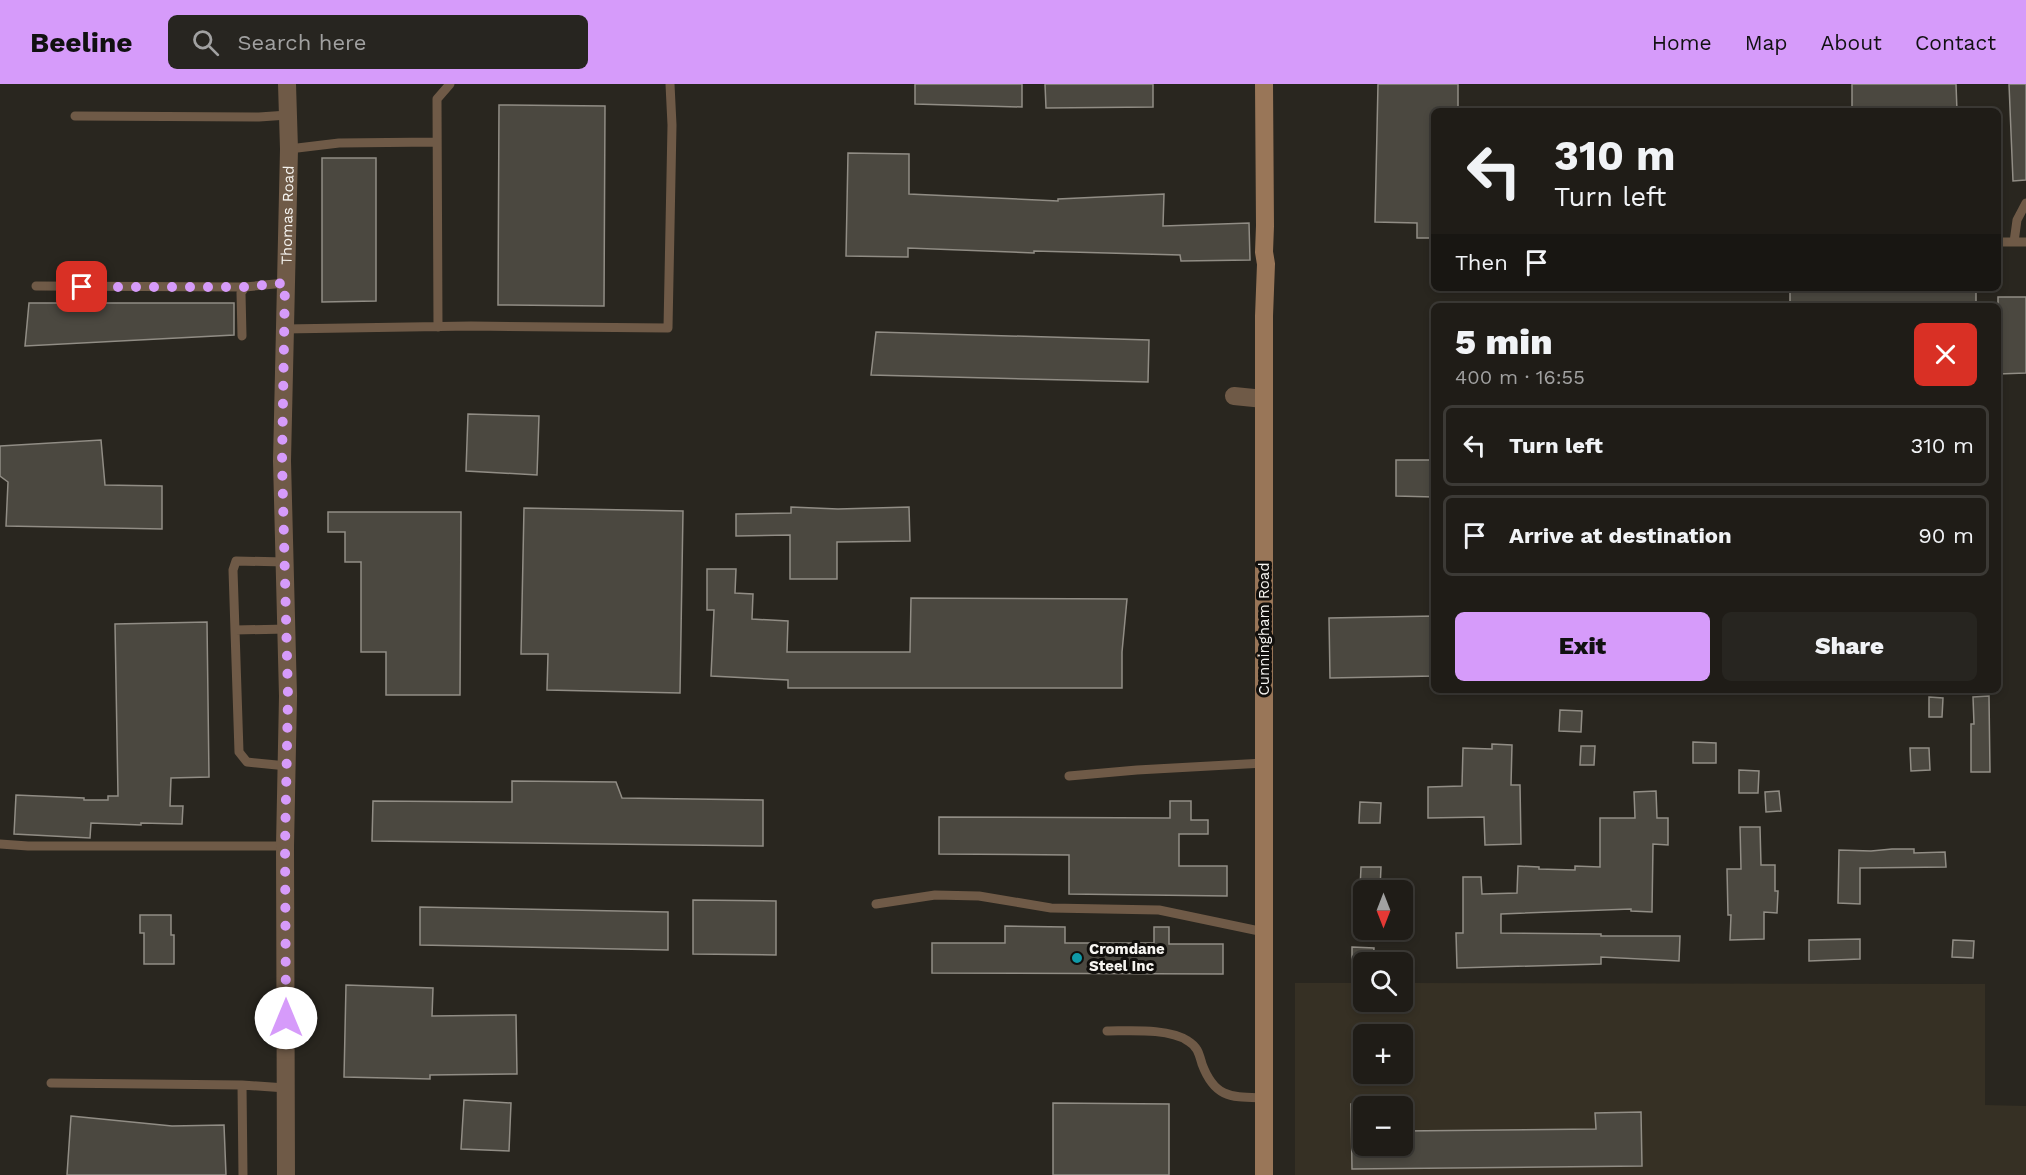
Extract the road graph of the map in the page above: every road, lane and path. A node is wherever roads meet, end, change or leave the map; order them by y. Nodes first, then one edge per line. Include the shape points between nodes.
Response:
1 (287, 84) edge
2 (450, 84) edge
3 (670, 84) edge
4 (1264, 84) edge
5 (288, 115) junction
6 (75, 116) dead end
7 (436, 141) junction
8 (289, 148) junction
9 (2026, 203) edge
10 (2001, 242) edge
11 (2014, 242) junction
12 (2026, 242) edge
13 (285, 283) junction
14 (36, 286) dead end
15 (245, 287) junction
16 (438, 327) junction
17 (284, 329) junction
18 (242, 336) dead end
19 (1234, 396) dead end
20 (1264, 399) junction
21 (285, 562) junction
22 (287, 629) junction
23 (235, 630) junction
24 (1264, 763) junction
25 (287, 766) junction
26 (1069, 776) dead end
27 (0, 844) edge
28 (285, 846) junction
29 (876, 904) dead end
30 (1264, 932) junction
31 (1107, 1031) dead end
32 (51, 1083) dead end
33 (242, 1085) junction
34 (286, 1088) junction
35 (1264, 1098) junction
36 (243, 1175) edge
37 (286, 1175) edge
38 (1264, 1175) edge

1 - 5 street, Thomas Road
2 - 7 lane via 436,99
3 - 16 lane via 668,328
4 - 20 street, Cunningham Road
5 - 6 lane
5 - 8 street, Thomas Road
7 - 8 lane
7 - 16 lane
8 - 13 street, Thomas Road
9 - 11 lane
10 - 11 lane
11 - 12 lane
13 - 15 lane
13 - 17 street, Thomas Road
14 - 15 lane
15 - 18 lane via 241,293
16 - 17 lane
17 - 21 street, Thomas Road
19 - 20 street
20 - 24 street, Cunningham Road
21 - 22 street, Thomas Road
21 - 23 lane via 236,561
22 - 23 lane
22 - 25 street, Thomas Road
23 - 25 lane via 239,752 247,762
24 - 26 lane
24 - 30 street, Cunningham Road
25 - 28 street, Thomas Road
27 - 28 lane
28 - 34 street, Thomas Road
29 - 30 lane via 935,895 979,896 1051,908 1159,910
30 - 35 street, Cunningham Road
31 - 35 lane via 1176,1035 1197,1048 1213,1085 1224,1094
32 - 33 lane
33 - 34 lane
33 - 36 lane
34 - 37 street, Thomas Road
35 - 38 street, Cunningham Road

